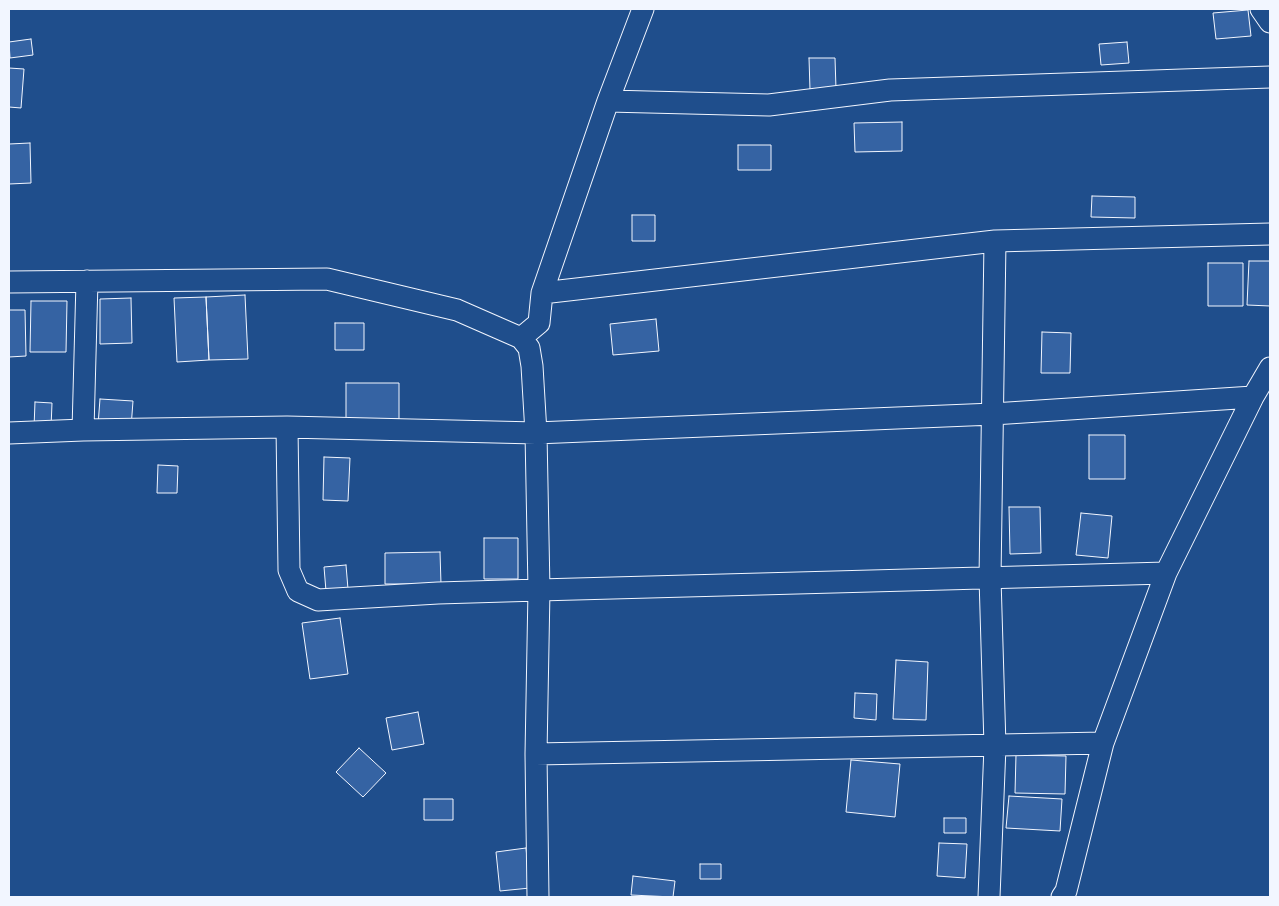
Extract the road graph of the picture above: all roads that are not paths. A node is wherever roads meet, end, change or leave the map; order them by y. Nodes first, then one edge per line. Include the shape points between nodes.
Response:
1 (643, 9) edge
2 (1261, 9) edge
3 (1270, 22) edge
4 (1270, 77) edge
5 (608, 102) junction
6 (1270, 234) edge
7 (995, 241) junction
8 (87, 281) junction
9 (9, 282) edge
10 (542, 293) junction
11 (521, 338) junction
12 (1270, 368) edge
13 (1252, 397) junction
14 (993, 414) junction
15 (287, 427) junction
16 (83, 430) junction
17 (9, 433) edge
18 (536, 433) junction
19 (1166, 573) junction
20 (990, 578) junction
21 (539, 590) junction
22 (1103, 743) junction
23 (995, 746) junction
24 (536, 754) junction
25 (538, 897) edge
26 (989, 897) edge
27 (1062, 897) edge

1 - 5 street
2 - 3 street
4 - 5 street via 890,90 770,105
5 - 10 street
6 - 7 street
7 - 10 street
7 - 14 street
8 - 9 street
8 - 11 street via 327,279 457,310
8 - 16 street
10 - 11 street via 539,323
11 - 18 street via 529,348 532,366
12 - 13 street
13 - 14 street
13 - 19 street
14 - 18 street
14 - 20 street
15 - 16 street
15 - 18 street
15 - 21 street via 290,570 298,591 318,600
16 - 17 street
18 - 21 street
19 - 20 street
19 - 22 street
20 - 21 street
20 - 23 street
21 - 24 street
22 - 23 street
22 - 27 street
23 - 24 street
23 - 26 street
24 - 25 street

